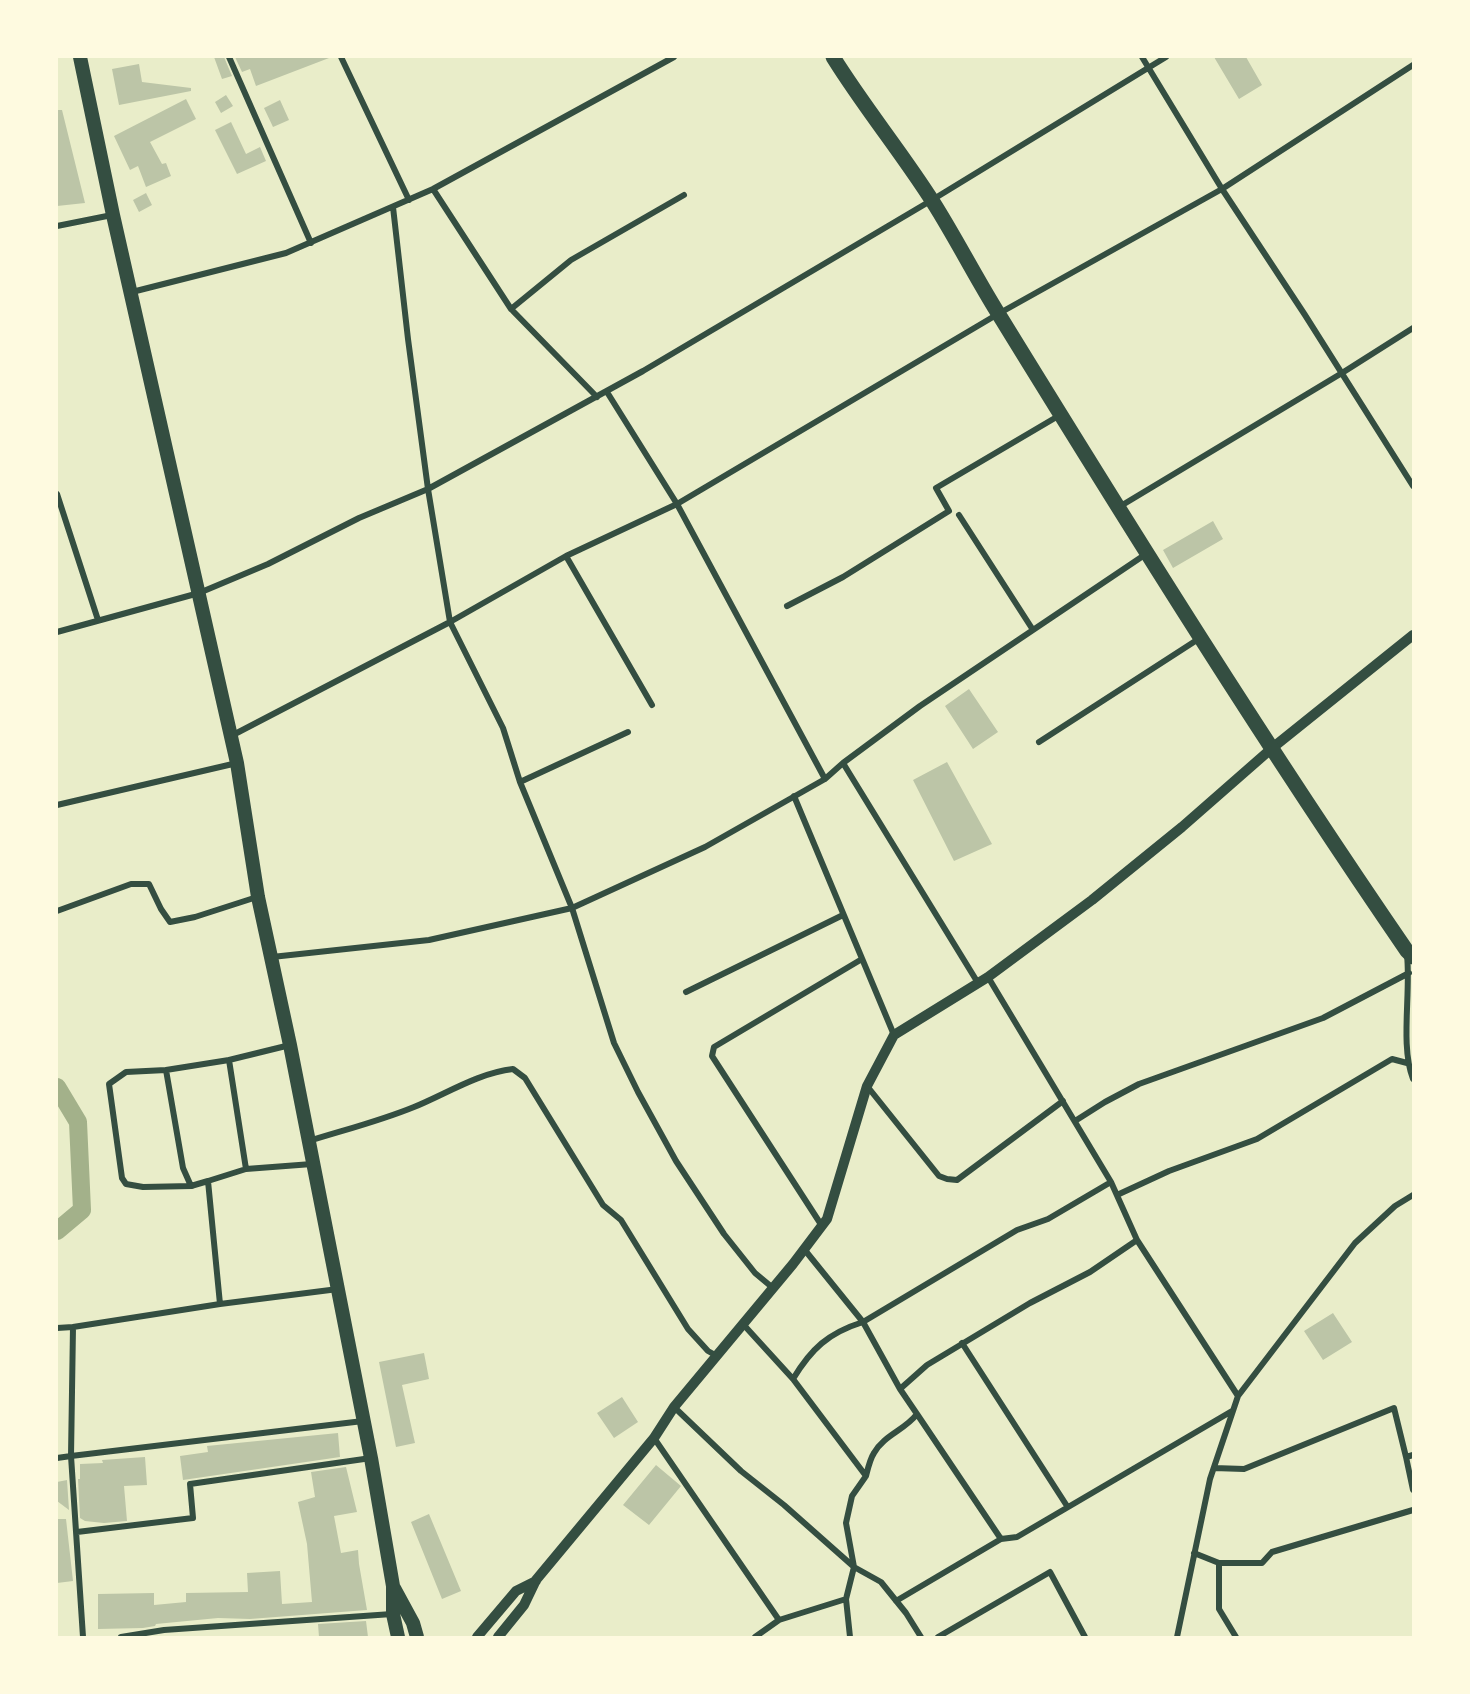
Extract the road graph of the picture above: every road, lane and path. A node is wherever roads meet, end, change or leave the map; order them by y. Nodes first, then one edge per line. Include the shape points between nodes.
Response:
1 (80, 57) edge
2 (229, 57) edge
3 (341, 57) edge
4 (674, 57) edge
5 (833, 57) edge
6 (1142, 57) edge
7 (1166, 57) edge
8 (1413, 64) edge
9 (1148, 67) junction
10 (433, 189) junction
11 (1222, 189) junction
12 (684, 195) dead end
13 (409, 200) junction
14 (932, 200) junction
15 (393, 207) junction
16 (113, 215) junction
17 (57, 226) edge
18 (311, 243) junction
19 (132, 292) junction
20 (511, 309) junction
21 (998, 314) junction
22 (1413, 328) edge
23 (1342, 373) junction
24 (607, 392) junction
25 (597, 397) junction
26 (1061, 415) junction
27 (1413, 486) edge
28 (428, 489) junction
29 (57, 494) edge
30 (677, 504) junction
31 (1118, 507) junction
32 (958, 515) dead end
33 (1146, 554) junction
34 (566, 556) junction
35 (199, 593) junction
36 (787, 606) dead end
37 (98, 620) junction
38 (450, 622) junction
39 (1033, 630) junction
40 (57, 632) edge
41 (1413, 635) edge
42 (1200, 638) junction
43 (652, 705) dead end
44 (628, 732) dead end
45 (231, 736) junction
46 (1039, 742) dead end
47 (1271, 748) junction
48 (237, 763) junction
49 (843, 763) junction
50 (825, 778) junction
51 (520, 782) junction
52 (794, 796) junction
53 (57, 806) edge
54 (258, 897) junction
55 (572, 908) junction
56 (57, 911) edge
57 (843, 915) junction
58 (1411, 952) edge
59 (272, 957) junction
60 (862, 958) junction
61 (1409, 974) junction
62 (988, 977) junction
63 (978, 983) junction
64 (686, 992) dead end
65 (894, 1035) junction
66 (290, 1045) junction
67 (229, 1060) junction
68 (1407, 1064) junction
69 (166, 1070) junction
70 (1413, 1079) edge
71 (867, 1086) junction
72 (1063, 1101) junction
73 (1075, 1120) junction
74 (308, 1141) junction
75 (312, 1164) junction
76 (246, 1169) junction
77 (208, 1181) junction
78 (1111, 1182) junction
79 (192, 1186) junction
80 (1117, 1195) junction
81 (1413, 1195) edge
82 (822, 1226) junction
83 (1137, 1240) junction
84 (804, 1248) junction
85 (773, 1288) junction
86 (338, 1289) junction
87 (220, 1304) junction
88 (862, 1322) junction
89 (742, 1323) junction
90 (73, 1327) junction
91 (57, 1328) edge
92 (962, 1343) junction
93 (717, 1356) junction
94 (793, 1379) junction
95 (900, 1389) junction
96 (1238, 1396) junction
97 (674, 1407) junction
98 (1232, 1411) junction
99 (917, 1414) junction
100 (363, 1421) junction
101 (654, 1438) junction
102 (71, 1456) junction
103 (1409, 1456) edge
104 (57, 1458) edge
105 (371, 1458) junction
106 (1214, 1468) junction
107 (866, 1476) junction
108 (1413, 1490) edge
109 (1067, 1506) junction
110 (1413, 1510) edge
111 (77, 1532) junction
112 (1001, 1539) junction
113 (1194, 1553) junction
114 (1219, 1563) junction
115 (854, 1567) junction
116 (536, 1581) junction
117 (393, 1586) junction
118 (846, 1599) junction
119 (896, 1601) junction
120 (393, 1614) junction
121 (779, 1620) junction
122 (83, 1637) edge
123 (121, 1637) edge
124 (398, 1637) edge
125 (417, 1637) edge
126 (477, 1637) edge
127 (498, 1637) edge
128 (755, 1637) edge
129 (850, 1637) edge
130 (921, 1637) edge
131 (938, 1637) edge
132 (1085, 1637) edge
133 (1177, 1637) edge
134 (1236, 1637) edge

1 - 16 main road
2 - 18 street
3 - 13 street
4 - 10 street
5 - 14 highway
6 - 9 street
7 - 9 street
8 - 11 street
9 - 11 street
9 - 14 street
10 - 13 street
10 - 20 street
11 - 21 street
11 - 23 street
12 - 20 street via 571,260
13 - 15 street
14 - 21 highway
14 - 24 street
15 - 18 street
15 - 28 street
16 - 17 street
16 - 19 main road
18 - 19 street via 286,253
19 - 35 main road
20 - 25 street
21 - 26 highway
21 - 30 street
22 - 23 street
23 - 27 street
23 - 31 street
24 - 25 street
24 - 30 street
25 - 28 street
26 - 31 highway
26 - 36 street via 936,488 949,511 843,577
28 - 35 street
28 - 38 street
29 - 37 street
30 - 34 street
30 - 50 street
31 - 33 highway
32 - 39 street
33 - 39 street
33 - 42 highway
34 - 38 street
34 - 43 street
35 - 37 street
35 - 45 main road
37 - 40 street
38 - 45 street
38 - 51 street via 503,728
39 - 49 street
41 - 47 street
42 - 46 street
42 - 47 highway
44 - 51 street
45 - 48 main road
47 - 58 highway
47 - 62 street via 1182,827
48 - 53 street
48 - 54 main road
49 - 50 street
49 - 63 street
50 - 52 street
51 - 55 street
52 - 55 street via 705,847
52 - 57 street
54 - 56 street via 170,922 149,884 137,883
54 - 59 main road
55 - 59 street via 429,940
55 - 85 street via 614,1043 638,1092 676,1161 724,1234 755,1273
57 - 60 street
57 - 64 street
58 - 61 street
59 - 66 main road
60 - 65 street
60 - 82 street via 714,1047 712,1056
61 - 68 street
61 - 73 street via 1323,1018 1139,1084
62 - 63 street
62 - 72 street
63 - 65 street
65 - 71 street
66 - 67 street
66 - 74 main road
67 - 69 street
67 - 76 street
68 - 70 street
68 - 80 street via 1392,1059 1257,1139
69 - 79 street via 183,1168
69 - 79 street via 126,1072 109,1084 122,1178 126,1184 143,1187
71 - 72 street via 939,1176 957,1180
71 - 82 street
72 - 73 street
73 - 78 street
74 - 75 main road
74 - 93 street via 372,1122 466,1083 513,1069 525,1078 603,1205 621,1220 688,1329
75 - 76 street
75 - 86 main road
76 - 77 street
77 - 79 street
77 - 87 street
78 - 80 street
78 - 88 street via 1048,1219 1017,1230
80 - 83 street
81 - 96 street via 1355,1242
82 - 84 street
83 - 92 street via 1090,1272
83 - 96 street
84 - 85 street
84 - 88 street
85 - 89 street
86 - 87 street
86 - 100 main road
87 - 90 street
88 - 94 street via 842,1329 807,1356
88 - 95 street
89 - 93 street
89 - 94 street
90 - 91 street
90 - 102 street
92 - 95 street via 927,1365
92 - 109 street
93 - 97 street
94 - 107 street
95 - 99 street
96 - 98 street
97 - 101 street
97 - 115 street via 741,1471
98 - 106 street
98 - 109 street
99 - 107 street via 873,1453
99 - 112 street
100 - 102 street
100 - 105 main road
101 - 116 street
101 - 121 street
102 - 104 street
102 - 111 street
103 - 106 street via 1394,1408 1244,1469
103 - 108 street
105 - 111 street via 190,1484 193,1518
105 - 117 main road
106 - 113 street
107 - 115 street via 852,1497 846,1523
109 - 112 street via 1017,1537
110 - 114 street via 1272,1552 1262,1563
111 - 122 street
112 - 119 street
113 - 114 street
113 - 133 street
114 - 134 street via 1219,1609
115 - 118 street
115 - 119 street via 881,1582
116 - 126 street via 516,1591
116 - 127 street via 524,1605
117 - 120 main road
117 - 125 main road
118 - 121 street
118 - 129 street
119 - 130 street
120 - 123 street via 164,1630
120 - 124 main road
121 - 128 street
131 - 132 street via 1050,1572

